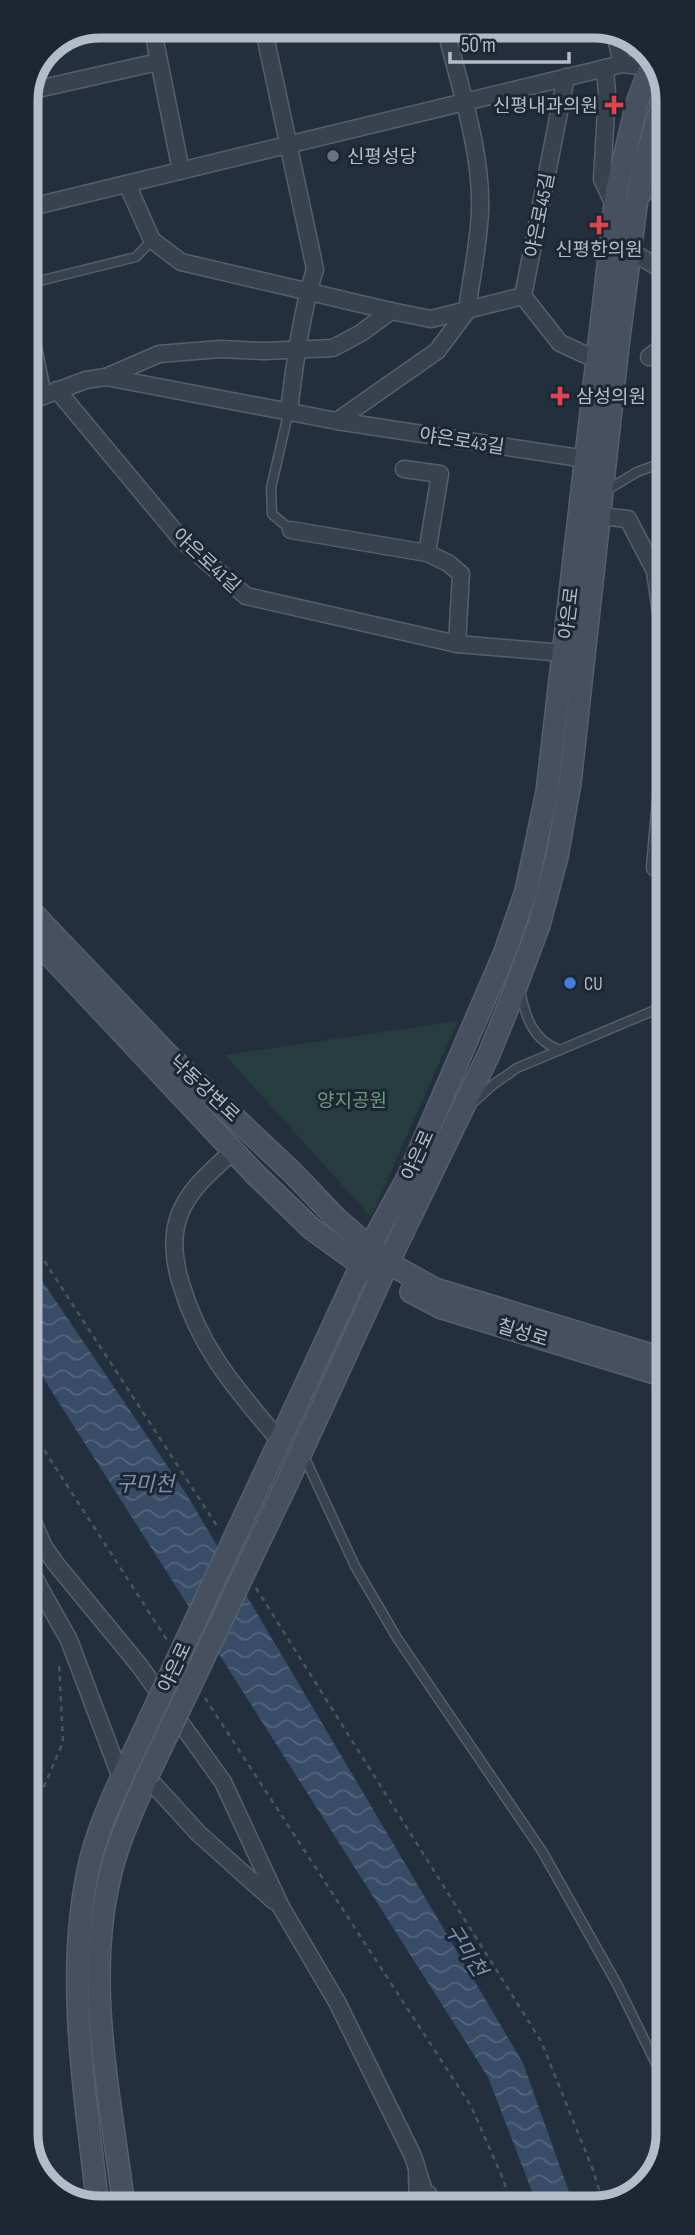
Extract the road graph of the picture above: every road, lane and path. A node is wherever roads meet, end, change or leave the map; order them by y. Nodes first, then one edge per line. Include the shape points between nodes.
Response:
1 (154, 38) edge
2 (266, 38) edge
3 (448, 39) edge
4 (617, 43) edge
5 (158, 62) junction
6 (622, 64) junction
7 (646, 66) edge
8 (605, 68) junction
9 (651, 75) edge
10 (566, 77) junction
11 (40, 89) edge
12 (463, 103) junction
13 (656, 125) edge
14 (289, 145) junction
15 (181, 171) junction
16 (656, 171) edge
17 (127, 184) junction
18 (38, 205) edge
19 (615, 206) junction
20 (636, 206) junction
21 (152, 240) junction
22 (631, 251) junction
23 (656, 266) edge
24 (38, 281) edge
25 (308, 291) junction
26 (523, 296) junction
27 (391, 311) junction
28 (467, 312) junction
29 (296, 351) junction
30 (656, 352) edge
31 (38, 354) edge
32 (649, 357) dead end
33 (597, 360) junction
34 (106, 377) junction
35 (50, 393) junction
36 (38, 398) edge
37 (289, 410) junction
38 (337, 421) junction
39 (586, 459) junction
40 (656, 465) edge
41 (404, 469) dead end
42 (602, 493) junction
43 (600, 516) junction
44 (291, 530) joint
45 (427, 553) junction
46 (656, 578) edge
47 (457, 644) junction
48 (563, 653) junction
49 (656, 847) edge
50 (654, 868) dead end
51 (38, 919) edge
52 (38, 943) edge
53 (519, 981) junction
54 (656, 1010) edge
55 (560, 1050) junction
56 (462, 1113) junction
57 (233, 1151) junction
58 (370, 1246) junction
59 (38, 1251) edge
60 (385, 1271) junction
61 (656, 1356) edge
62 (656, 1373) edge
63 (38, 1440) edge
64 (277, 1445) junction
65 (302, 1451) junction
66 (38, 1534) edge
67 (223, 1536) dead end
68 (56, 1564) junction
69 (38, 1567) edge
70 (253, 1583) dead end
71 (38, 1584) edge
72 (69, 1640) junction
73 (170, 1644) dead end
74 (200, 1691) dead end
75 (147, 1777) junction
76 (121, 1778) junction
77 (38, 1800) edge
78 (281, 1907) junction
79 (656, 2064) edge
80 (413, 2156) junction
81 (97, 2196) edge
82 (122, 2196) edge
83 (414, 2196) edge
84 (426, 2196) edge
85 (433, 2196) edge
86 (508, 2196) edge
87 (601, 2196) edge

1 - 5 street
2 - 14 street
3 - 12 street
4 - 6 street
5 - 11 street
5 - 15 street
6 - 7 street
6 - 8 street
8 - 10 street
8 - 19 street via 602,179
9 - 19 street, 야은로 via 637,103
10 - 12 street
10 - 26 street, 야은로45길
12 - 14 street
12 - 28 street via 473,130 480,210
13 - 20 street, 야은로
14 - 15 street
14 - 25 street via 314,269
15 - 17 street
16 - 20 street
17 - 18 street
17 - 21 street
19 - 33 street, 야은로
20 - 22 street, 야은로
21 - 24 lane via 136,257
21 - 25 street via 181,262
22 - 23 street
22 - 42 street, 야은로
25 - 27 street
25 - 29 street
26 - 28 street
26 - 33 street via 560,343
27 - 28 street via 431,319
27 - 29 street via 332,348
28 - 38 street via 437,351
29 - 34 street, 야은로43길 via 220,349 159,354
29 - 37 street
30 - 32 street
31 - 35 street
33 - 39 street, 야은로
34 - 35 street, 야은로43길
34 - 37 street, 야은로43길
35 - 36 street
35 - 47 street, 야은로41길 via 181,538 246,596
37 - 38 street, 야은로43길
37 - 44 lane via 271,488 272,514
38 - 39 street, 야은로43길
39 - 48 street, 야은로
40 - 42 lane
41 - 45 street via 440,474
42 - 43 street, 야은로
43 - 46 street via 628,519
43 - 53 street, 야은로 via 570,783 557,857
44 - 45 street
45 - 47 street via 461,574
47 - 48 street, 야은로41길
48 - 58 street, 야은로 via 547,792 526,891 505,952 408,1177
49 - 50 street
51 - 58 street, 낙동강변로 via 168,1055
52 - 57 street, 낙동강변로
53 - 55 lane via 527,1019 537,1036
53 - 56 street, 야은로
54 - 55 lane
55 - 56 lane via 517,1068
56 - 60 street, 야은로
57 - 60 street, 낙동강변로 via 312,1229
57 - 64 street via 201,1180 183,1206 176,1226 176,1265 206,1347
58 - 60 street, 낙동강변로
58 - 64 street, 야은로
59 - 67 path
60 - 61 street, 칠성로
60 - 62 street, 칠성로 via 442,1308
60 - 65 street, 야은로
63 - 73 path
64 - 76 street, 야은로, bridge
65 - 75 street, 야은로, bridge
65 - 79 lane via 355,1566 397,1638 542,1851
66 - 68 street
68 - 69 street
68 - 78 street via 139,1665 223,1782
70 - 87 path via 541,2041
71 - 72 street
72 - 76 street
72 - 77 path via 59,1658 62,1742
74 - 86 path via 471,2106
75 - 78 street via 198,1833
75 - 82 street, 야은로 via 111,1873 99,1972 101,2029
76 - 81 street, 야은로 via 91,1858 81,1911 78,1983
78 - 80 street via 337,2002
80 - 83 lane
80 - 84 street
80 - 85 lane

